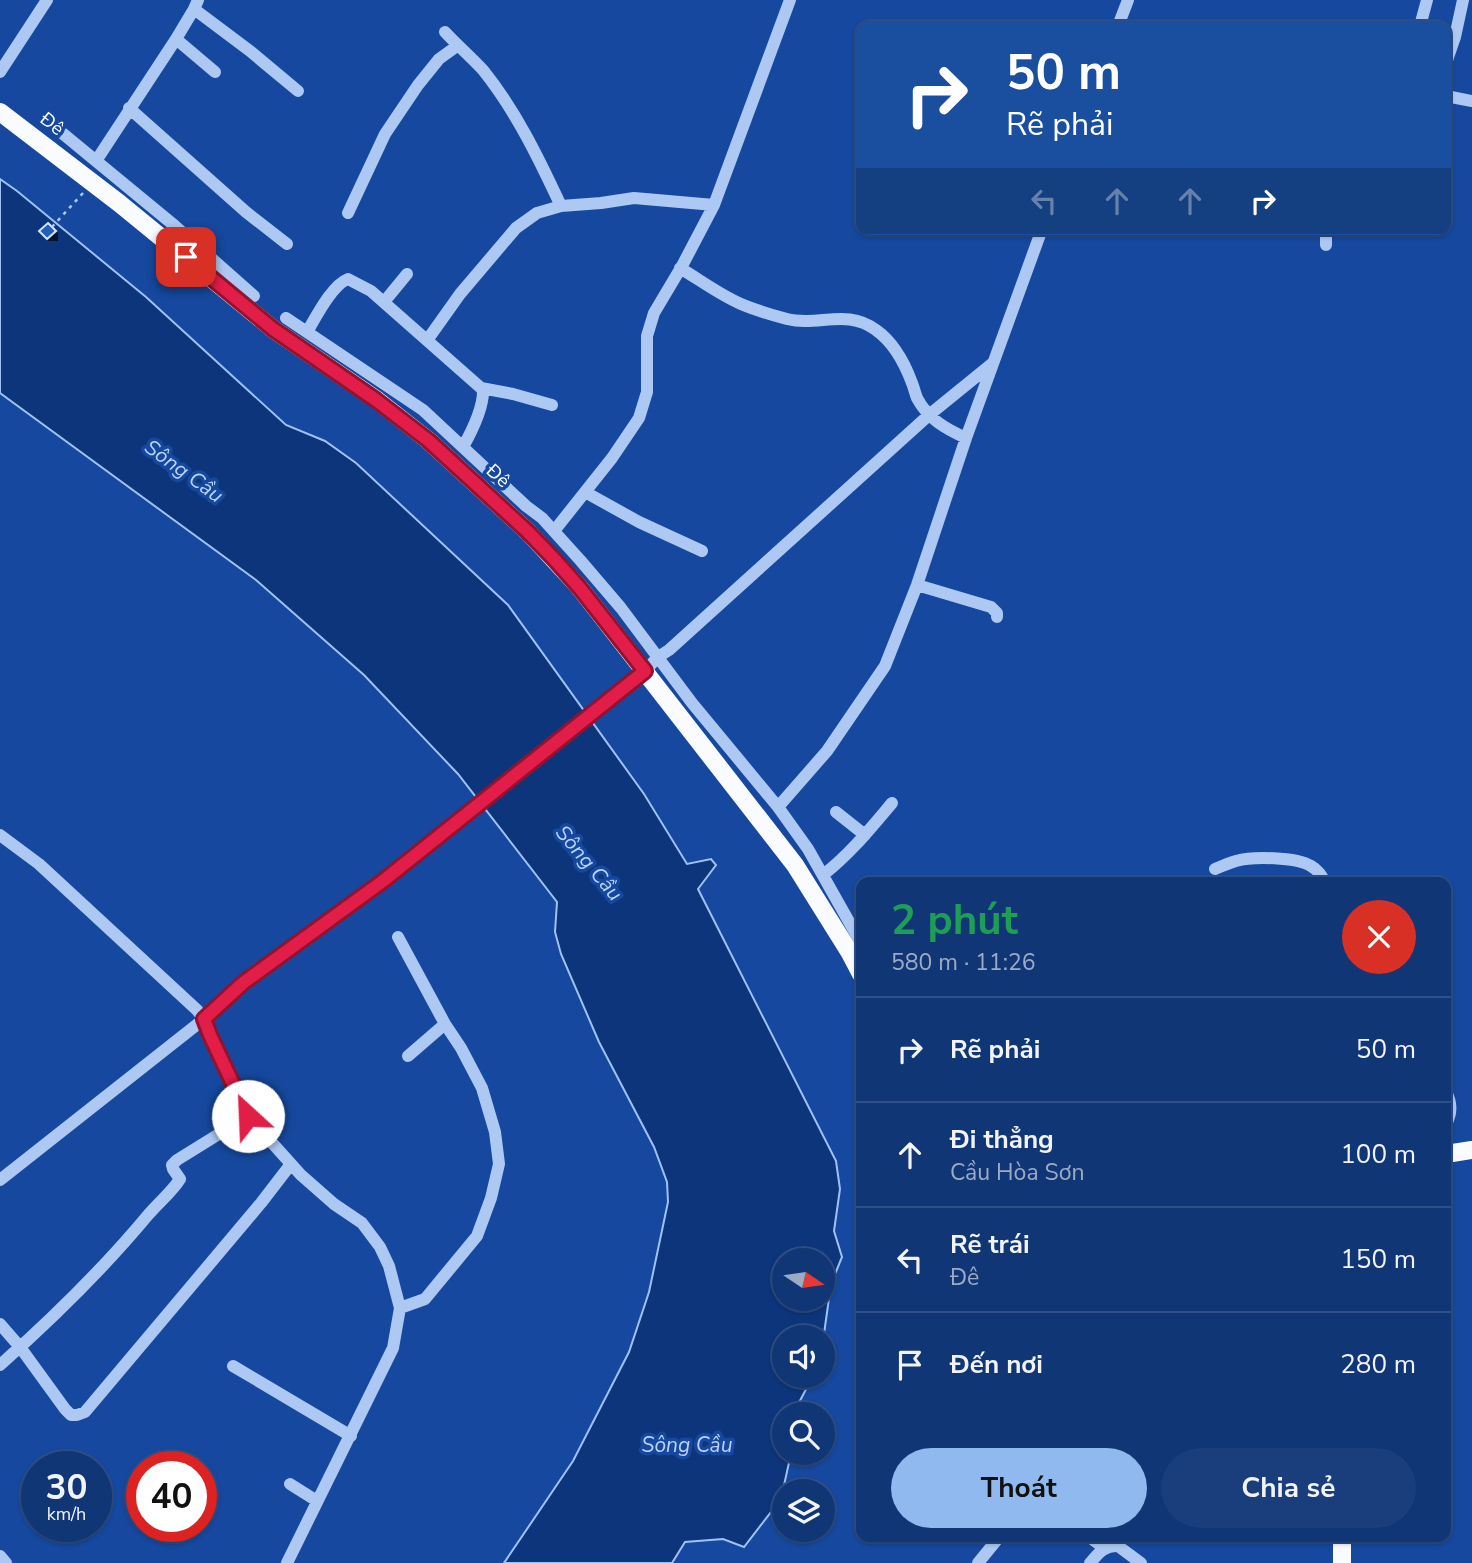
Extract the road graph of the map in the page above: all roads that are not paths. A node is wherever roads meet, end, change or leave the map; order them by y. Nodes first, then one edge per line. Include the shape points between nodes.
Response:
1 (47, 0) edge
2 (790, 0) edge
3 (1128, 0) edge
4 (1427, 0) edge
5 (1463, 0) edge
6 (196, 5) edge
7 (1120, 21) edge
8 (1421, 21) edge
9 (445, 32) dead end
10 (176, 39) junction
11 (457, 46) junction
12 (1451, 49) edge
13 (0, 72) edge
14 (215, 72) dead end
15 (298, 91) dead end
16 (1451, 97) edge
17 (1472, 101) edge
18 (129, 108) junction
19 (0, 112) edge
20 (56, 128) dead end
21 (96, 161) junction
22 (714, 205) junction
23 (561, 206) junction
24 (348, 212) dead end
25 (1040, 235) edge
26 (1326, 235) edge
27 (287, 244) dead end
28 (1326, 245) dead end
29 (680, 268) junction
30 (407, 274) dead end
31 (254, 296) dead end
32 (384, 302) junction
33 (286, 318) dead end
34 (307, 332) junction
35 (428, 340) junction
36 (993, 363) junction
37 (483, 389) junction
38 (552, 405) dead end
39 (929, 415) junction
40 (966, 438) junction
41 (463, 447) junction
42 (585, 492) junction
43 (554, 531) junction
44 (702, 551) dead end
45 (917, 585) junction
46 (997, 617) dead end
47 (651, 664) junction
48 (892, 803) dead end
49 (778, 807) junction
50 (836, 812) dead end
51 (0, 835) edge
52 (865, 835) junction
53 (1215, 869) dead end
54 (823, 876) junction
55 (1322, 877) edge
56 (856, 934) edge
57 (398, 937) dead end
58 (856, 964) edge
59 (204, 1019) junction
60 (445, 1024) junction
61 (408, 1056) dead end
62 (248, 1116) junction
63 (1472, 1150) edge
64 (1451, 1153) edge
65 (291, 1164) junction
66 (0, 1180) edge
67 (400, 1308) junction
68 (0, 1324) edge
69 (20, 1347) junction
70 (0, 1365) edge
71 (233, 1366) dead end
72 (351, 1436) junction
73 (290, 1484) dead end
74 (317, 1501) junction
75 (995, 1542) edge
76 (1096, 1542) edge
77 (1342, 1542) edge
78 (1104, 1548) junction
79 (0, 1556) edge
80 (6, 1563) edge
81 (287, 1563) edge
82 (978, 1563) edge
83 (1090, 1563) edge
84 (1141, 1563) edge
85 (1342, 1563) edge

1 - 13 street
2 - 22 street
3 - 7 street
4 - 8 street
5 - 12 street
6 - 10 street
6 - 15 street
9 - 11 street
10 - 14 street
10 - 18 street
11 - 23 street via 512,110
11 - 24 street via 439,59 385,134
16 - 17 street
18 - 21 street
18 - 27 street
19 - 47 main road, Đê via 119,202 273,329 429,441 528,532
20 - 21 street
21 - 31 street
22 - 23 street via 634,198
22 - 29 street
23 - 35 street via 516,228
25 - 36 street
26 - 28 street
29 - 39 street via 741,304 789,319 847,318 876,329 901,359
29 - 42 street via 654,313 647,336 647,392 639,418
30 - 32 street
32 - 34 street via 348,279 341,282
32 - 35 street
33 - 34 street
34 - 41 street via 423,410
35 - 37 street
36 - 39 street
36 - 40 street
37 - 38 street
37 - 41 street
39 - 40 street
39 - 47 street
40 - 45 street
41 - 43 street
42 - 43 street
42 - 44 street
43 - 47 street via 621,608
45 - 46 street via 991,607
45 - 49 street via 886,666 827,751
47 - 49 street via 700,713
47 - 58 main road, Đê via 795,865
47 - 59 street via 383,881 243,983
48 - 52 street
49 - 54 street
50 - 52 street
51 - 59 street via 39,864
52 - 54 street
53 - 55 street via 1237,860 1281,858 1309,864
54 - 56 street
57 - 60 street
59 - 62 street
59 - 66 street
60 - 61 street
60 - 67 street via 482,1088 499,1164 477,1236 425,1299
62 - 65 street
62 - 69 street via 172,1164 180,1179 177,1183
63 - 64 main road
65 - 67 street via 362,1223 389,1266
65 - 69 street via 85,1412 71,1415
67 - 72 street via 393,1348
68 - 69 street
69 - 70 street
71 - 72 street
72 - 74 street
73 - 74 street
74 - 81 street
75 - 82 street
76 - 78 street
77 - 85 main road
78 - 83 street
78 - 84 street via 1118,1546
79 - 80 street

